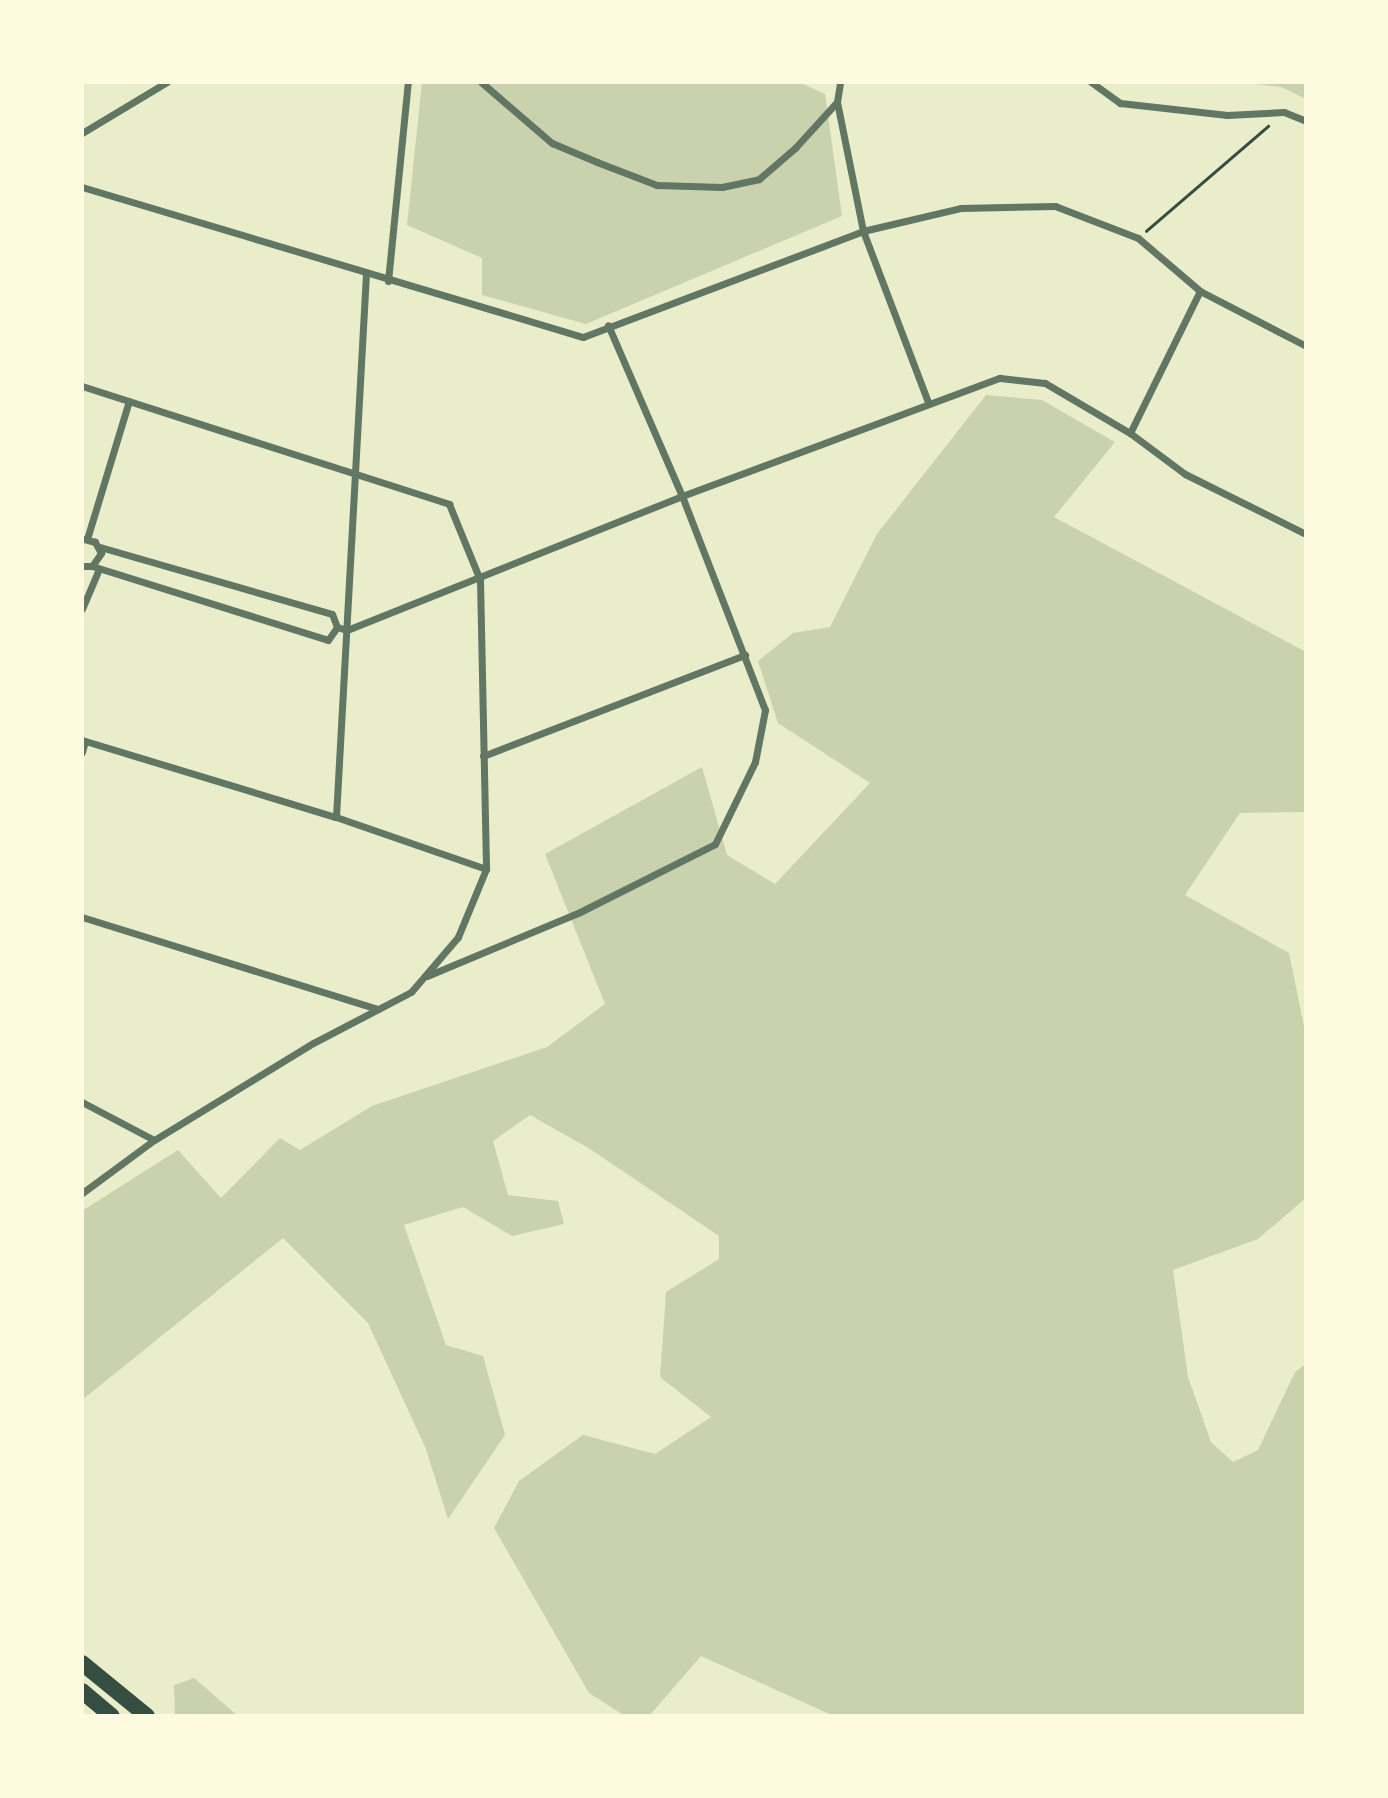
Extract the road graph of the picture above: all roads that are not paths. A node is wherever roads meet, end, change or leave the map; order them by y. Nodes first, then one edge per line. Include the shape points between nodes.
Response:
1 (167, 82) edge
2 (408, 82) edge
3 (481, 82) edge
4 (840, 82) edge
5 (1091, 82) edge
6 (837, 102) junction
7 (1306, 121) edge
8 (82, 133) edge
9 (82, 187) edge
10 (863, 231) junction
11 (366, 274) junction
12 (388, 281) junction
13 (1200, 291) junction
14 (608, 325) junction
15 (1306, 346) edge
16 (82, 386) edge
17 (129, 401) junction
18 (928, 402) junction
19 (1130, 433) junction
20 (354, 473) junction
21 (682, 496) junction
22 (1306, 534) edge
23 (84, 539) edge
24 (100, 547) junction
25 (82, 566) edge
26 (96, 567) junction
27 (480, 580) junction
28 (82, 609) edge
29 (337, 627) junction
30 (347, 630) junction
31 (745, 655) junction
32 (84, 740) edge
33 (82, 752) edge
34 (482, 756) junction
35 (336, 817) junction
36 (486, 870) junction
37 (82, 917) edge
38 (423, 978) junction
39 (378, 1009) junction
40 (82, 1102) edge
41 (154, 1140) junction
42 (82, 1193) edge
43 (82, 1663) edge
44 (82, 1691) edge
45 (112, 1716) edge
46 (147, 1716) edge

1 - 8 street
2 - 12 street
3 - 6 street via 552,143 657,186 722,187 759,179 796,148
4 - 6 street
5 - 7 street via 1120,103 1227,115 1284,112
6 - 10 street
9 - 11 street
10 - 13 street via 961,208 1055,205 1138,238
10 - 14 street
10 - 18 street
11 - 12 street
11 - 20 street
12 - 14 street via 583,337
13 - 15 street
13 - 19 street
14 - 21 street
16 - 17 street
17 - 20 street
17 - 23 street
18 - 19 street via 1000,378 1045,383
18 - 21 street
19 - 22 street via 1185,474
20 - 27 street via 449,505
20 - 30 street
21 - 27 street
21 - 31 street
23 - 24 street
24 - 26 street
24 - 29 street via 332,614
25 - 26 street
26 - 28 street
26 - 29 street via 328,640
27 - 30 street
27 - 34 street
29 - 30 street
30 - 35 street
31 - 34 street
31 - 38 street via 765,710 755,762 715,844 580,912
32 - 33 street
32 - 35 street
34 - 36 street
35 - 36 street
36 - 38 street via 458,937
37 - 39 street
38 - 39 street via 411,992
39 - 41 street
40 - 41 street
41 - 42 street
43 - 46 highway
44 - 45 highway

